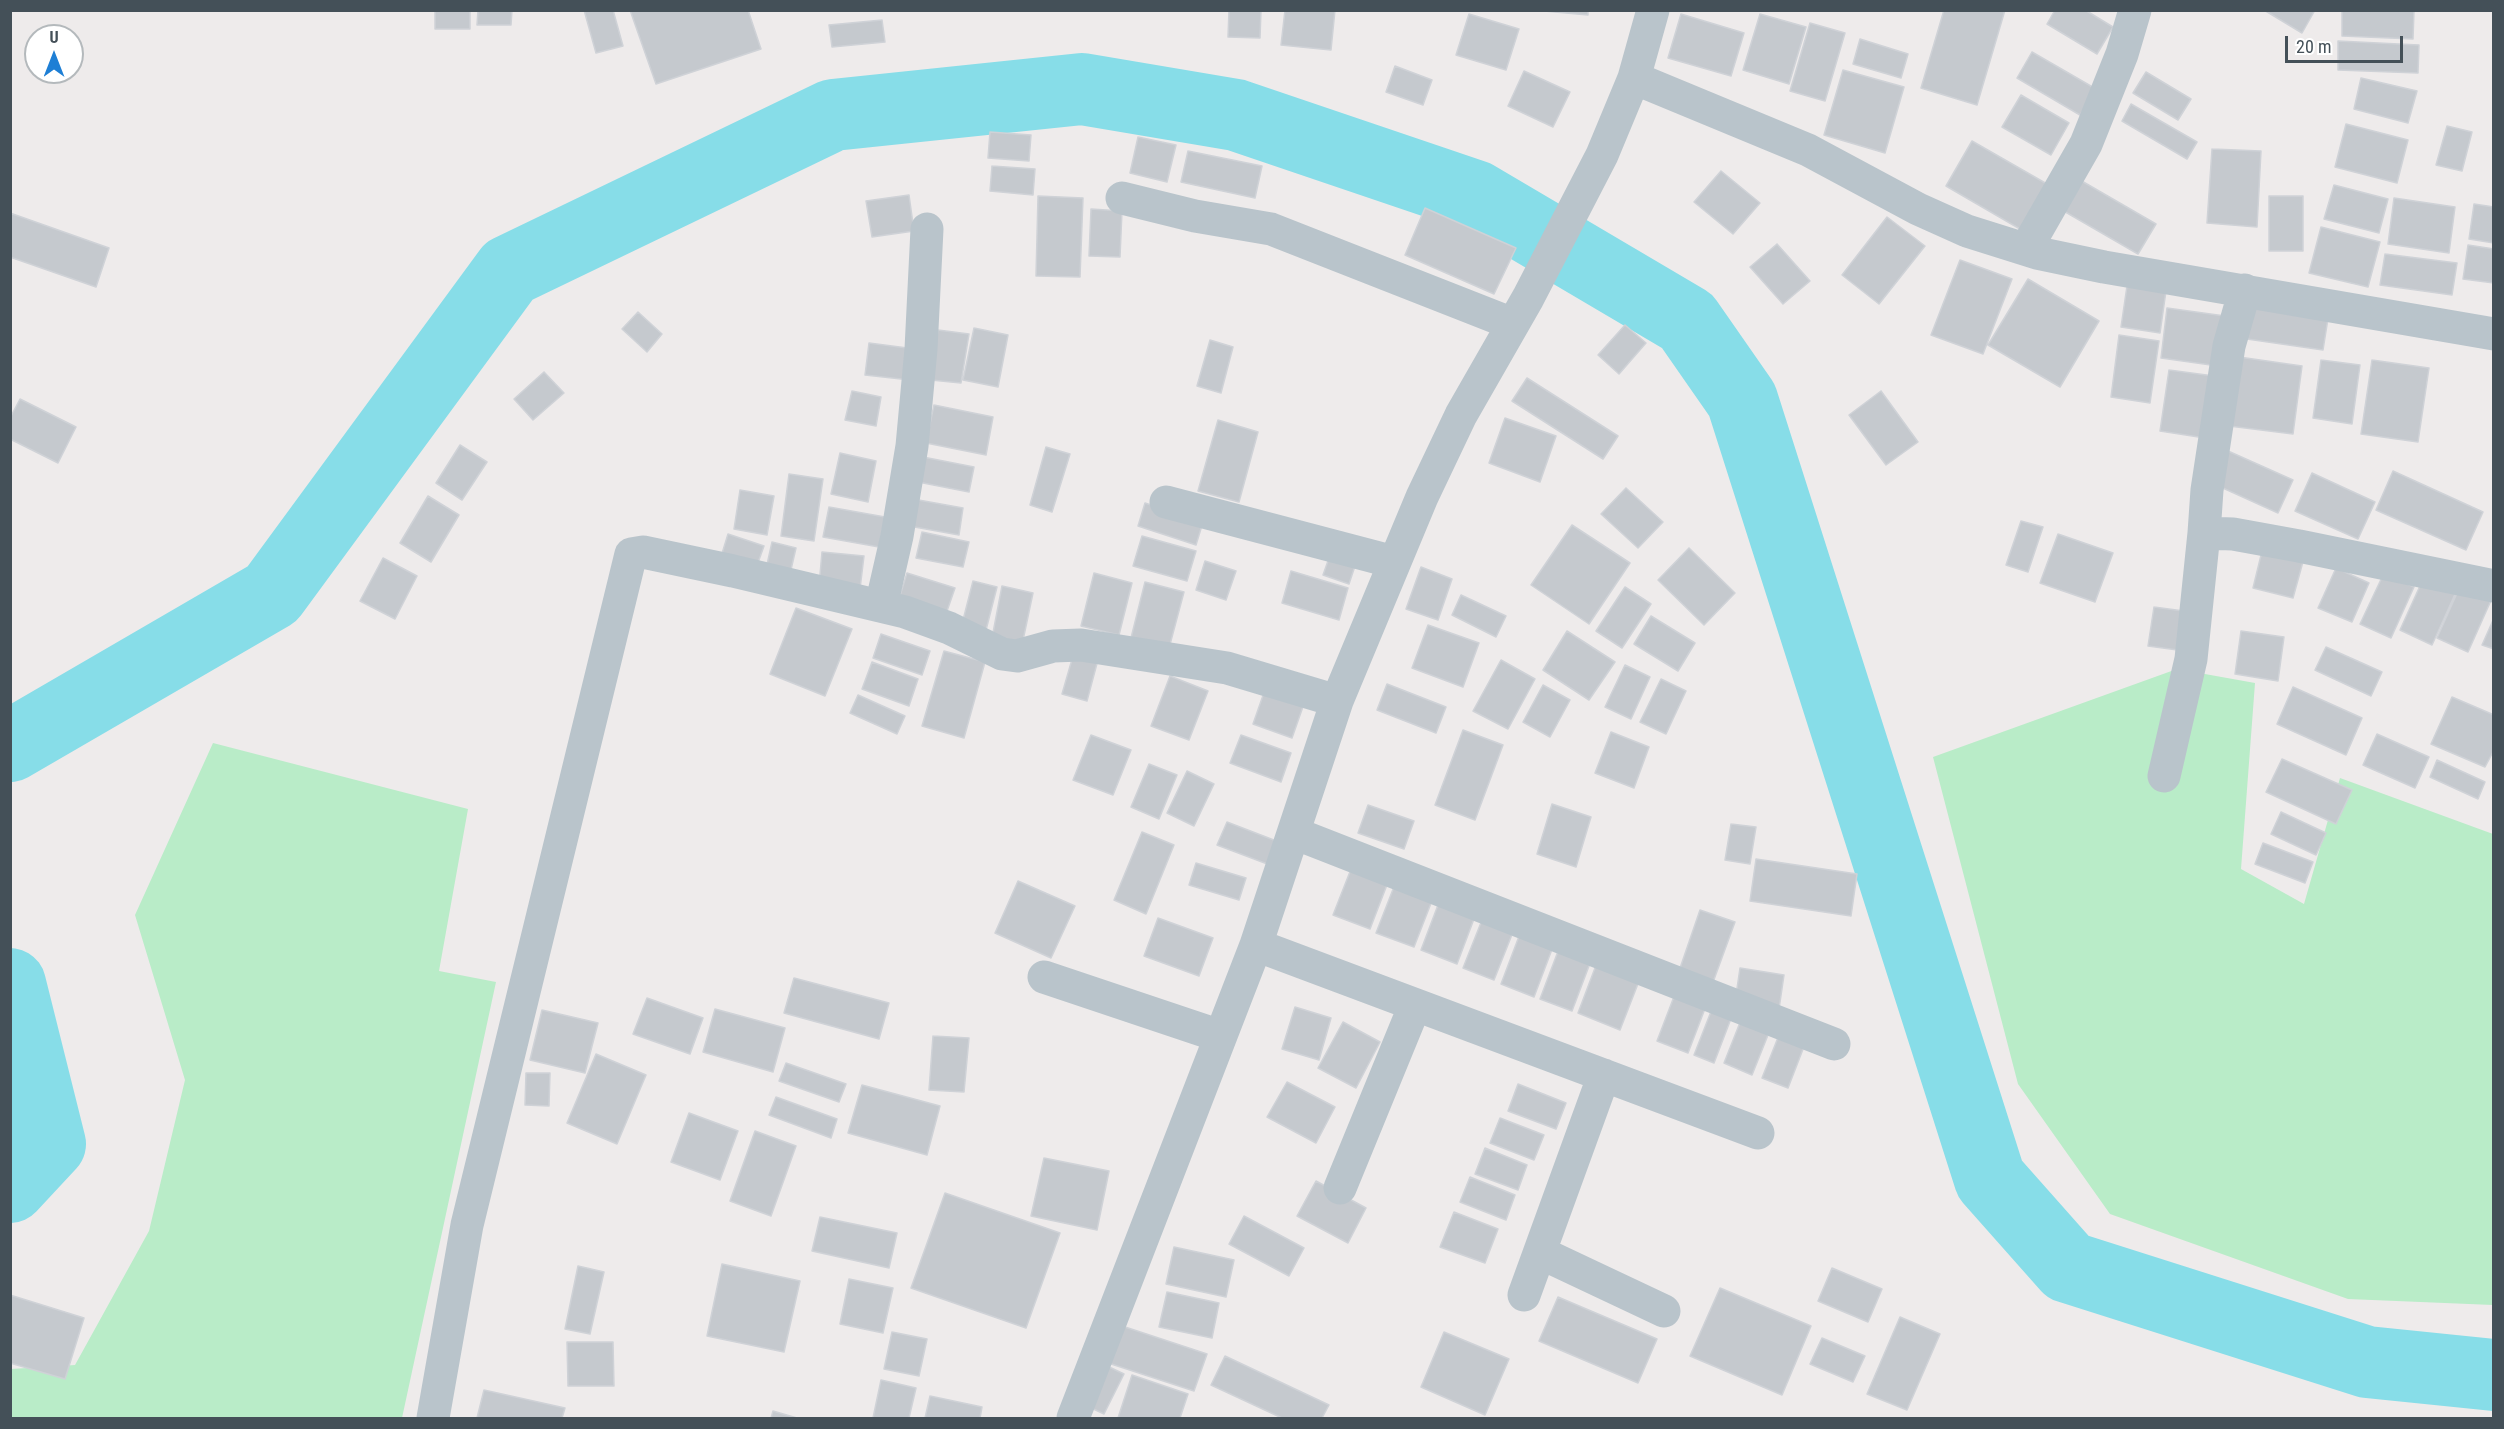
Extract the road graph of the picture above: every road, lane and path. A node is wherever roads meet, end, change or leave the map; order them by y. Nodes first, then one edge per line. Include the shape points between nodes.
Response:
1 (1653, 10) edge
2 (2135, 10) edge
3 (1634, 78) junction
4 (1122, 198) dead end
5 (927, 229) dead end
6 (2026, 249) junction
7 (2245, 290) junction
8 (1520, 311) junction
9 (2493, 334) edge
10 (1166, 501) dead end
11 (2204, 532) junction
12 (1394, 562) junction
13 (2493, 586) edge
14 (881, 606) junction
15 (1337, 701) junction
16 (2164, 776) dead end
17 (1294, 833) junction
18 (1256, 945) junction
19 (1044, 977) dead end
20 (1415, 1005) junction
21 (1220, 1036) junction
22 (1834, 1044) dead end
23 (1604, 1075) junction
24 (1758, 1133) dead end
25 (1340, 1188) dead end
26 (1541, 1252) junction
27 (1524, 1295) dead end
28 (1664, 1311) dead end
29 (433, 1419) edge
30 (1073, 1419) edge

1 - 3 street
2 - 6 street via 2086,144
3 - 6 street via 1809,150 1967,231
3 - 8 street via 1602,155
4 - 8 street via 1271,229
5 - 14 street via 912,446
6 - 7 street via 2104,267
7 - 9 street
7 - 11 street via 2229,346
8 - 12 street via 1461,415
10 - 12 street
11 - 13 street via 2299,546
11 - 16 street via 2191,659
12 - 15 street
14 - 15 street via 949,628 1002,654 1017,656 1053,646 1081,645 1227,668
14 - 29 street via 643,552 628,558 588,737 467,1226
15 - 17 street
17 - 18 street
17 - 22 street
18 - 20 street
18 - 21 street
19 - 21 street
20 - 23 street
20 - 25 street
21 - 30 street
23 - 24 street
23 - 26 street
26 - 27 street
26 - 28 street

